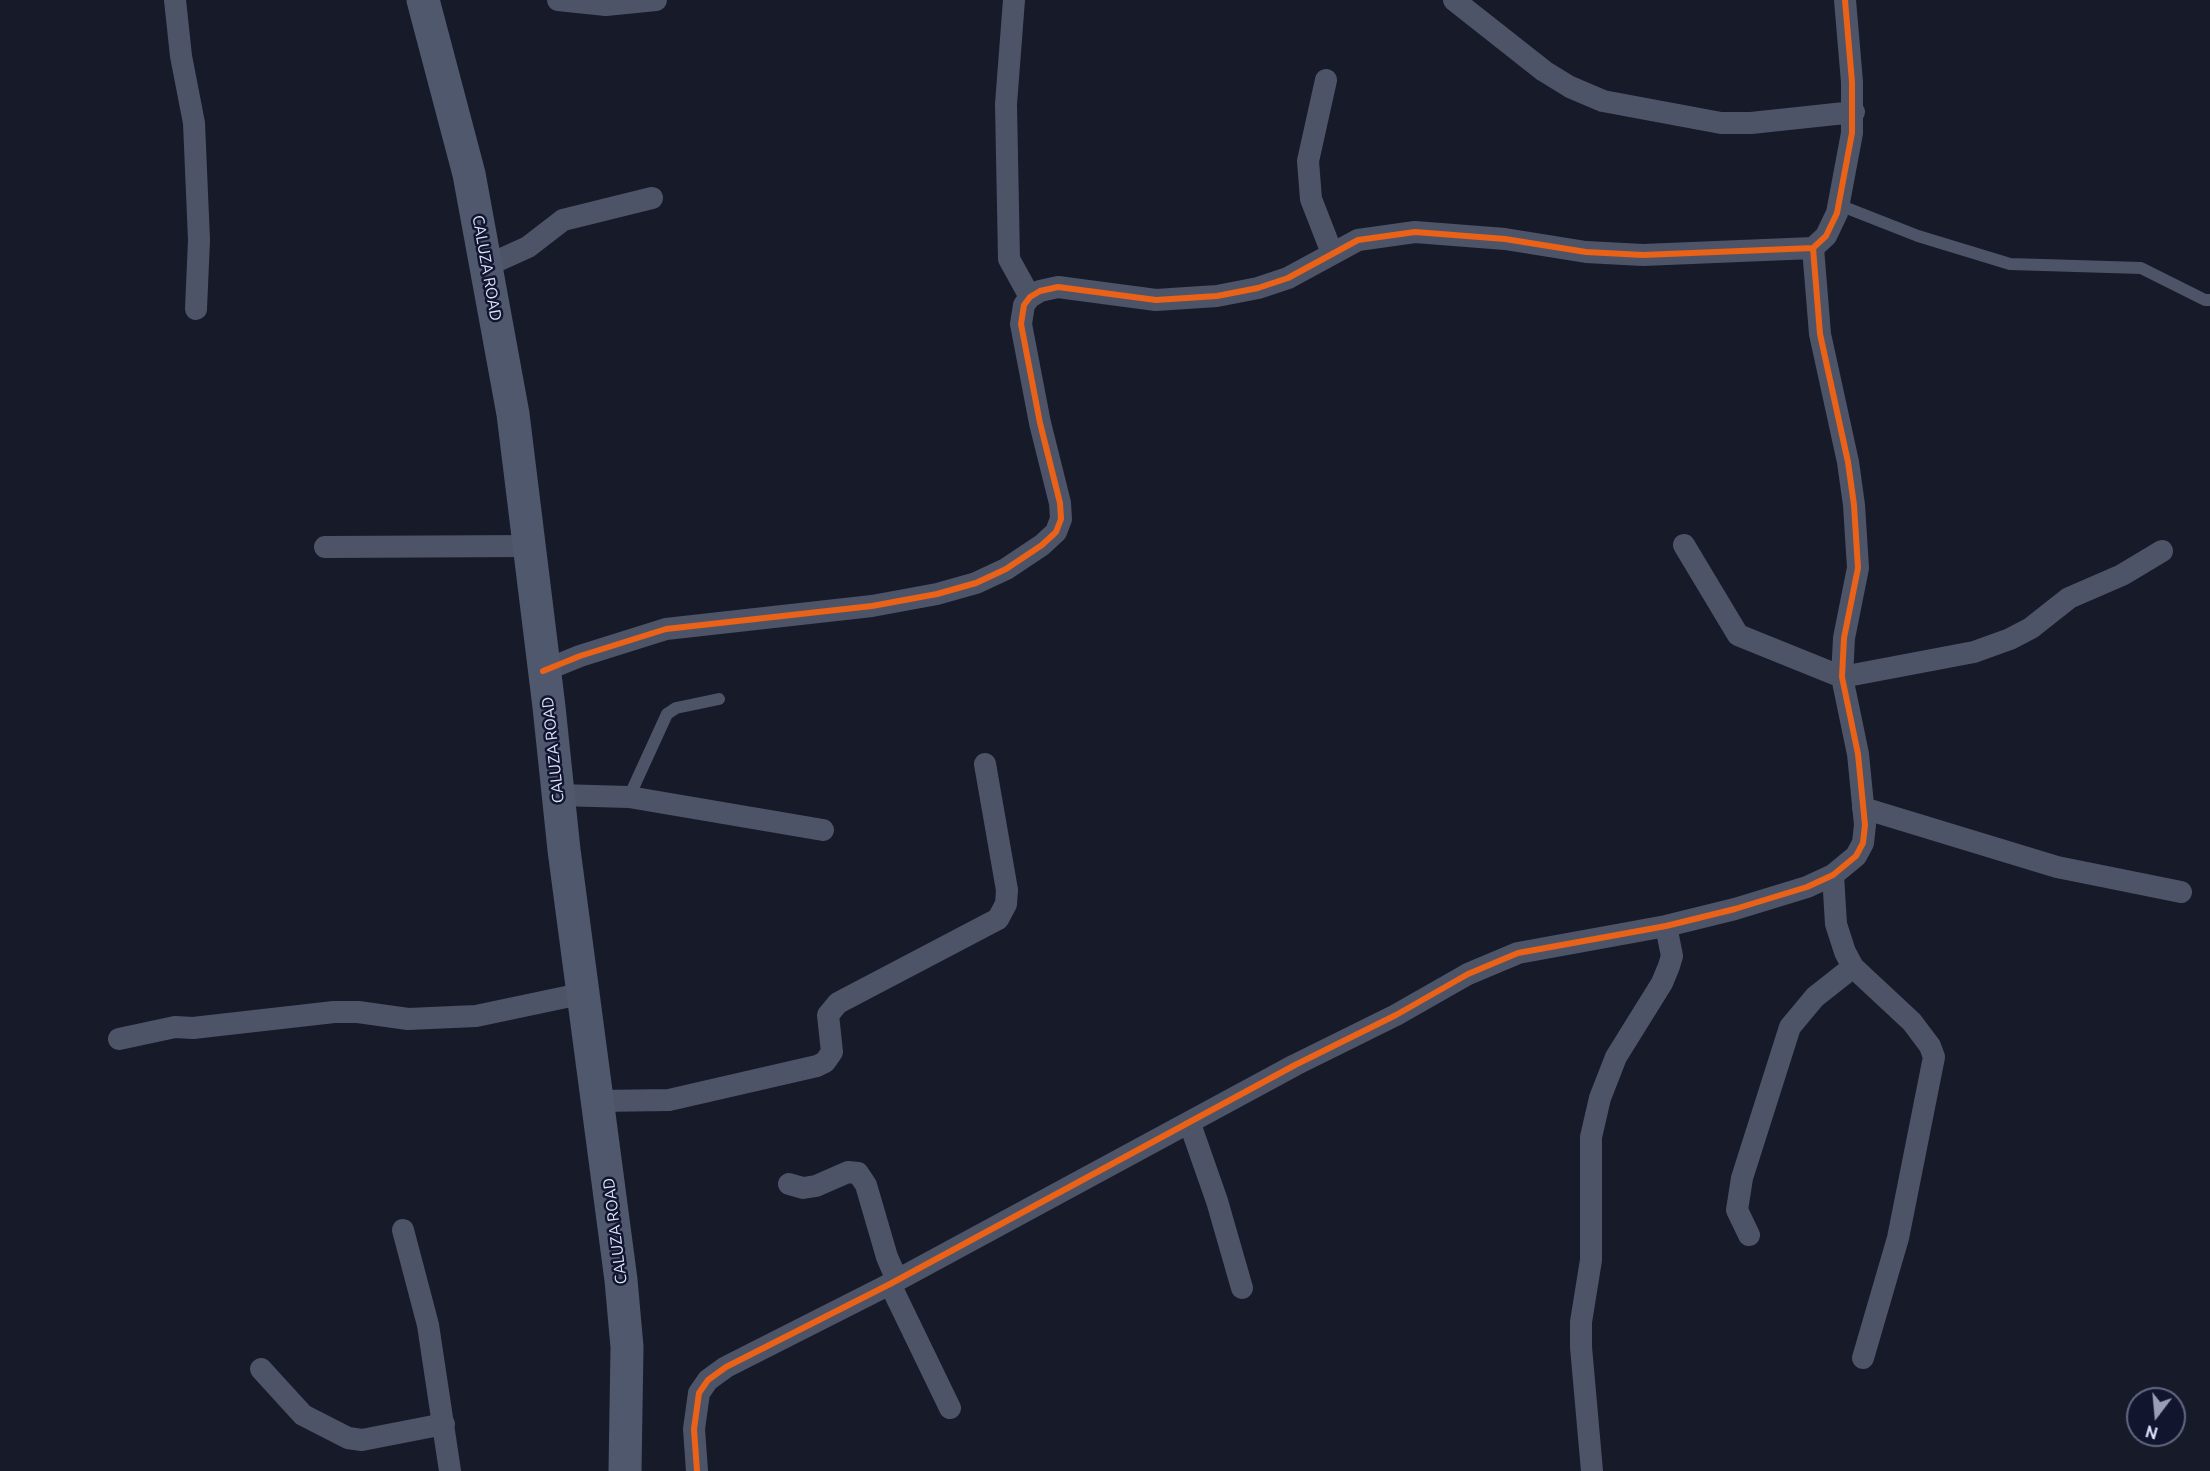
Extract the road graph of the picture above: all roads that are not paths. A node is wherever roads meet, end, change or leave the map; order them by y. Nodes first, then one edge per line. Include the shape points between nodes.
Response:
1 (175, 0) edge
2 (423, 0) edge
3 (558, 0) edge
4 (656, 0) edge
5 (1014, 0) edge
6 (1454, 0) edge
7 (1845, 0) edge
8 (1326, 80) dead end
9 (1854, 112) junction
10 (652, 198) dead end
11 (1839, 205) junction
12 (1813, 248) junction
13 (1332, 253) junction
14 (486, 266) junction
15 (1030, 297) junction
16 (2210, 300) edge
17 (196, 309) dead end
18 (1684, 545) dead end
19 (528, 546) junction
20 (325, 547) dead end
21 (2162, 551) dead end
22 (543, 671) junction
23 (1842, 677) junction
24 (719, 699) dead end
25 (985, 764) dead end
26 (558, 795) junction
27 (629, 796) junction
28 (1863, 808) junction
29 (823, 830) dead end
30 (1833, 875) junction
31 (2181, 892) dead end
32 (1666, 926) junction
33 (1853, 967) junction
34 (585, 993) junction
35 (119, 1039) dead end
36 (598, 1101) junction
37 (1190, 1124) junction
38 (789, 1184) dead end
39 (403, 1230) dead end
40 (1749, 1235) dead end
41 (894, 1282) junction
42 (1242, 1288) dead end
43 (1863, 1358) dead end
44 (261, 1369) dead end
45 (950, 1408) dead end
46 (444, 1424) junction
47 (450, 1471) edge
48 (625, 1471) edge
49 (697, 1471) edge
50 (1592, 1471) edge

1 - 17 street via 182,65 194,123 199,240
2 - 14 street, CALUZA ROAD via 470,174
3 - 4 street via 606,5
5 - 15 street via 1006,104 1009,259
6 - 9 street via 1544,71 1603,101 1721,123
7 - 9 street
8 - 13 street via 1308,161 1311,199
9 - 11 street
10 - 14 street via 563,220 528,247
11 - 12 street via 1833,227
11 - 16 lane via 1918,236 2010,264 2141,268
12 - 13 street via 1643,255 1415,232 1358,240
12 - 23 street via 1820,334 1854,505 1858,568 1847,614
13 - 15 street via 1288,278 1217,296 1156,300 1058,287
14 - 19 street, CALUZA ROAD via 513,414
15 - 22 street via 1024,305 1022,324 1061,519 1056,532 1042,545 976,583 937,594 873,606 666,629
18 - 23 street via 1738,635
19 - 20 street
19 - 22 street, CALUZA ROAD
21 - 23 street via 2069,598 2010,639 1974,652
22 - 26 street, CALUZA ROAD
23 - 28 street via 1858,754
24 - 27 lane via 676,708 667,714
25 - 36 street via 1007,890 1006,904 998,920 838,1004 828,1015 832,1052 817,1066 669,1100
26 - 27 street
26 - 34 street, CALUZA ROAD
27 - 29 street
28 - 30 street via 1863,843 1851,861
28 - 31 street via 2057,867
30 - 32 street via 1735,909
30 - 33 street via 1836,924
32 - 37 street via 1539,947 1499,960
32 - 50 street via 1672,956 1669,966 1616,1057 1600,1098 1591,1137 1591,1260 1581,1347
33 - 40 street via 1815,997 1790,1027 1742,1178 1737,1210
33 - 43 street via 1912,1022 1934,1057 1898,1238
34 - 35 street via 476,1016 408,1019 334,1011 175,1027
34 - 36 street, CALUZA ROAD
36 - 48 street, CALUZA ROAD via 627,1347
37 - 41 street via 1030,1206
37 - 42 street
38 - 41 street via 816,1186 848,1172 858,1173 867,1185
39 - 46 street via 428,1325
41 - 45 street
41 - 49 street via 708,1380 695,1407
44 - 46 street via 303,1415 348,1438 362,1440
46 - 47 street

